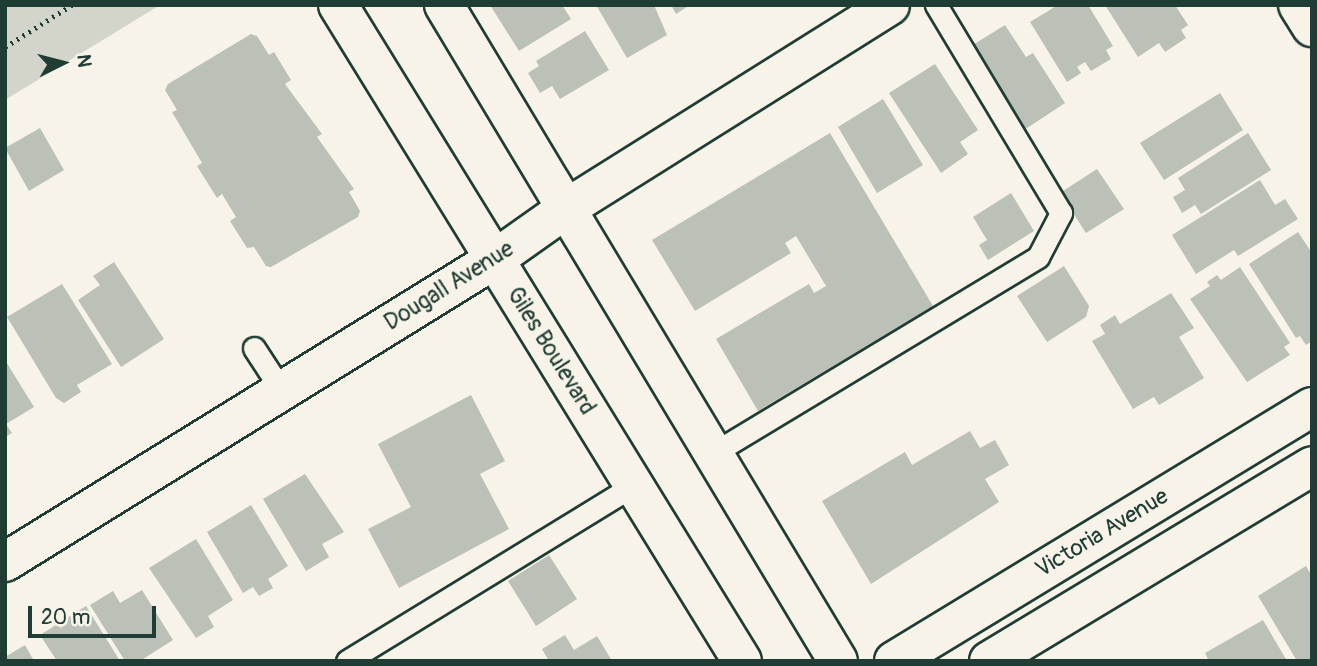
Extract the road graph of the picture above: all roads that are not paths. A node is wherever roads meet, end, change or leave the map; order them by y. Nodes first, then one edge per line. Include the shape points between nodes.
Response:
1 (338, 5) edge
2 (444, 5) edge
3 (890, 5) edge
4 (936, 5) edge
5 (1298, 5) edge
6 (1312, 27) edge
7 (567, 208) junction
8 (495, 259) junction
9 (254, 348) dead end
10 (282, 391) junction
11 (1312, 407) edge
12 (715, 452) junction
13 (1312, 466) edge
14 (634, 485) junction
15 (5, 562) edge
16 (347, 661) edge
17 (741, 661) edge
18 (838, 661) edge
19 (894, 661) edge
20 (989, 661) edge

1 - 8 street, Giles Boulevard
2 - 7 street
3 - 7 street, Dougall Avenue
4 - 12 lane via 1061,213 1038,257
5 - 6 street
7 - 8 street, Dougall Avenue
7 - 12 street
8 - 10 street, Dougall Avenue
8 - 14 street, Giles Boulevard
9 - 10 lane
10 - 15 street, Dougall Avenue
11 - 19 street, Victoria Avenue
12 - 18 street
13 - 20 street
14 - 16 lane
14 - 17 street, Giles Boulevard

